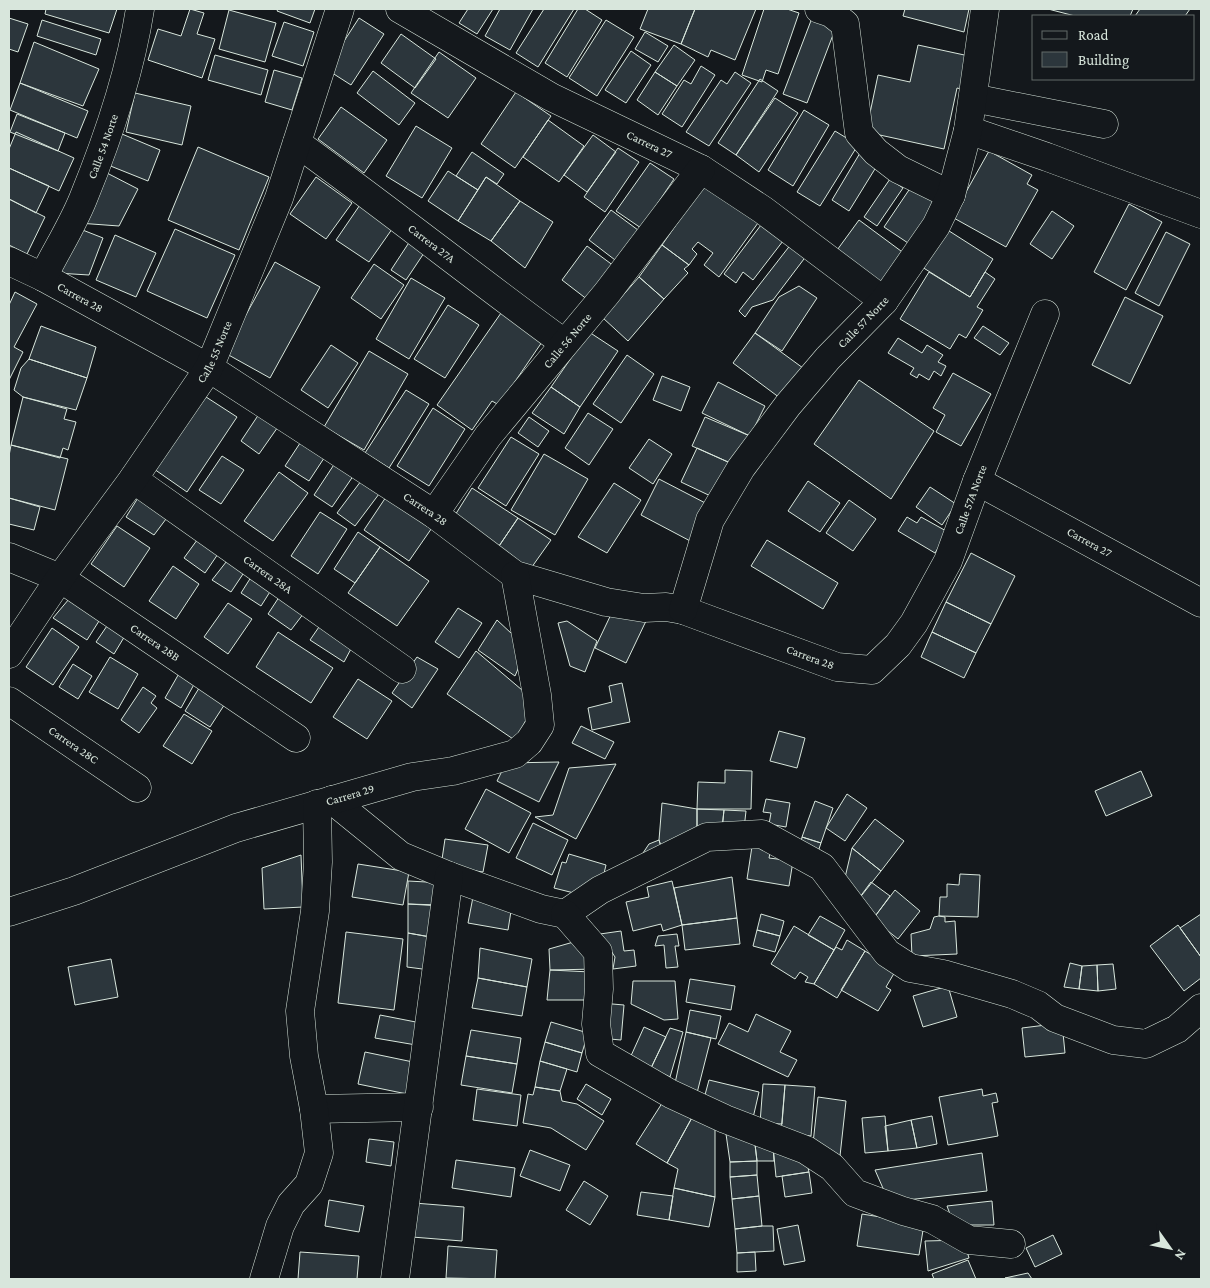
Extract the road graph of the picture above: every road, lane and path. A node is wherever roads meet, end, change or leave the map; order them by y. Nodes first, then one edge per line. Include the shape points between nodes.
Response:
1 (140, 9) edge
2 (340, 9) edge
3 (400, 9) edge
4 (985, 9) edge
5 (825, 11) edge
6 (973, 98) junction
7 (1104, 124) dead end
8 (968, 130) junction
9 (297, 143) junction
10 (701, 169) junction
11 (950, 195) junction
12 (1201, 214) edge
13 (9, 262) edge
14 (43, 277) junction
15 (884, 301) junction
16 (1045, 314) dead end
17 (564, 343) junction
18 (209, 368) junction
19 (133, 479) junction
20 (977, 482) junction
21 (434, 514) junction
22 (9, 556) edge
23 (515, 575) junction
24 (60, 578) junction
25 (1201, 603) edge
26 (683, 610) junction
27 (9, 654) edge
28 (402, 669) dead end
29 (872, 670) joint
30 (9, 701) edge
31 (296, 738) dead end
32 (137, 788) dead end
33 (325, 802) junction
34 (449, 876) junction
35 (9, 912) edge
36 (565, 914) junction
37 (1201, 1008) edge
38 (419, 1107) junction
39 (314, 1109) junction
40 (1011, 1244) dead end
41 (264, 1279) edge
42 (395, 1279) edge

1 - 14 street, Calle 54 Norte via 113,119 83,200
2 - 9 street, Calle 55 Norte
3 - 10 street, Carrera 27 via 551,97
4 - 6 street, Calle 57 Norte
5 - 11 street via 845,24 859,133 898,169
6 - 7 street
6 - 8 street, Calle 57 Norte
8 - 11 street, Calle 57 Norte
8 - 12 street
9 - 17 street, Carrera 27A
9 - 18 street, Calle 55 Norte via 279,198
10 - 15 street, Carrera 27 via 763,210
10 - 17 street, Calle 56 Norte via 644,247
11 - 15 street, Calle 57 Norte via 936,226
13 - 14 street, Carrera 28
14 - 18 street, Carrera 28
15 - 26 street, Calle 57 Norte via 828,358 741,468 710,520
16 - 20 street, Calle 57A Norte
17 - 21 street, Calle 56 Norte via 488,436
18 - 19 street, Calle 55 Norte
18 - 21 street, Carrera 28
19 - 24 street, Calle 55 Norte
19 - 28 street, Carrera 28A
20 - 25 street, Carrera 27
20 - 29 street, Calle 57A Norte via 948,561 914,623 898,645
21 - 23 street, Carrera 28
22 - 24 street, Carrera 28B
23 - 26 street, Carrera 28 via 606,602
23 - 33 street, Carrera 29 via 540,725 529,742 515,754 453,771 412,777
24 - 27 street, Calle 55 Norte
24 - 31 street, Carrera 28B
26 - 29 street, Carrera 28 via 837,667
30 - 32 street, Carrera 28C
33 - 34 street via 401,856
33 - 35 street, Carrera 29 via 236,828
33 - 39 street via 315,911 300,1011
34 - 36 street via 541,909
34 - 38 street
36 - 37 street via 600,890 707,837 762,834 822,867 886,952 910,968 1012,994 1038,1005 1055,1018 1113,1040 1146,1044 1178,1029
36 - 40 street via 598,952 596,1024 600,1053 672,1094 725,1119 806,1150 832,1167 856,1193 932,1219 969,1240
38 - 39 street
38 - 42 street
39 - 41 street via 319,1153 309,1184 292,1204 280,1226

